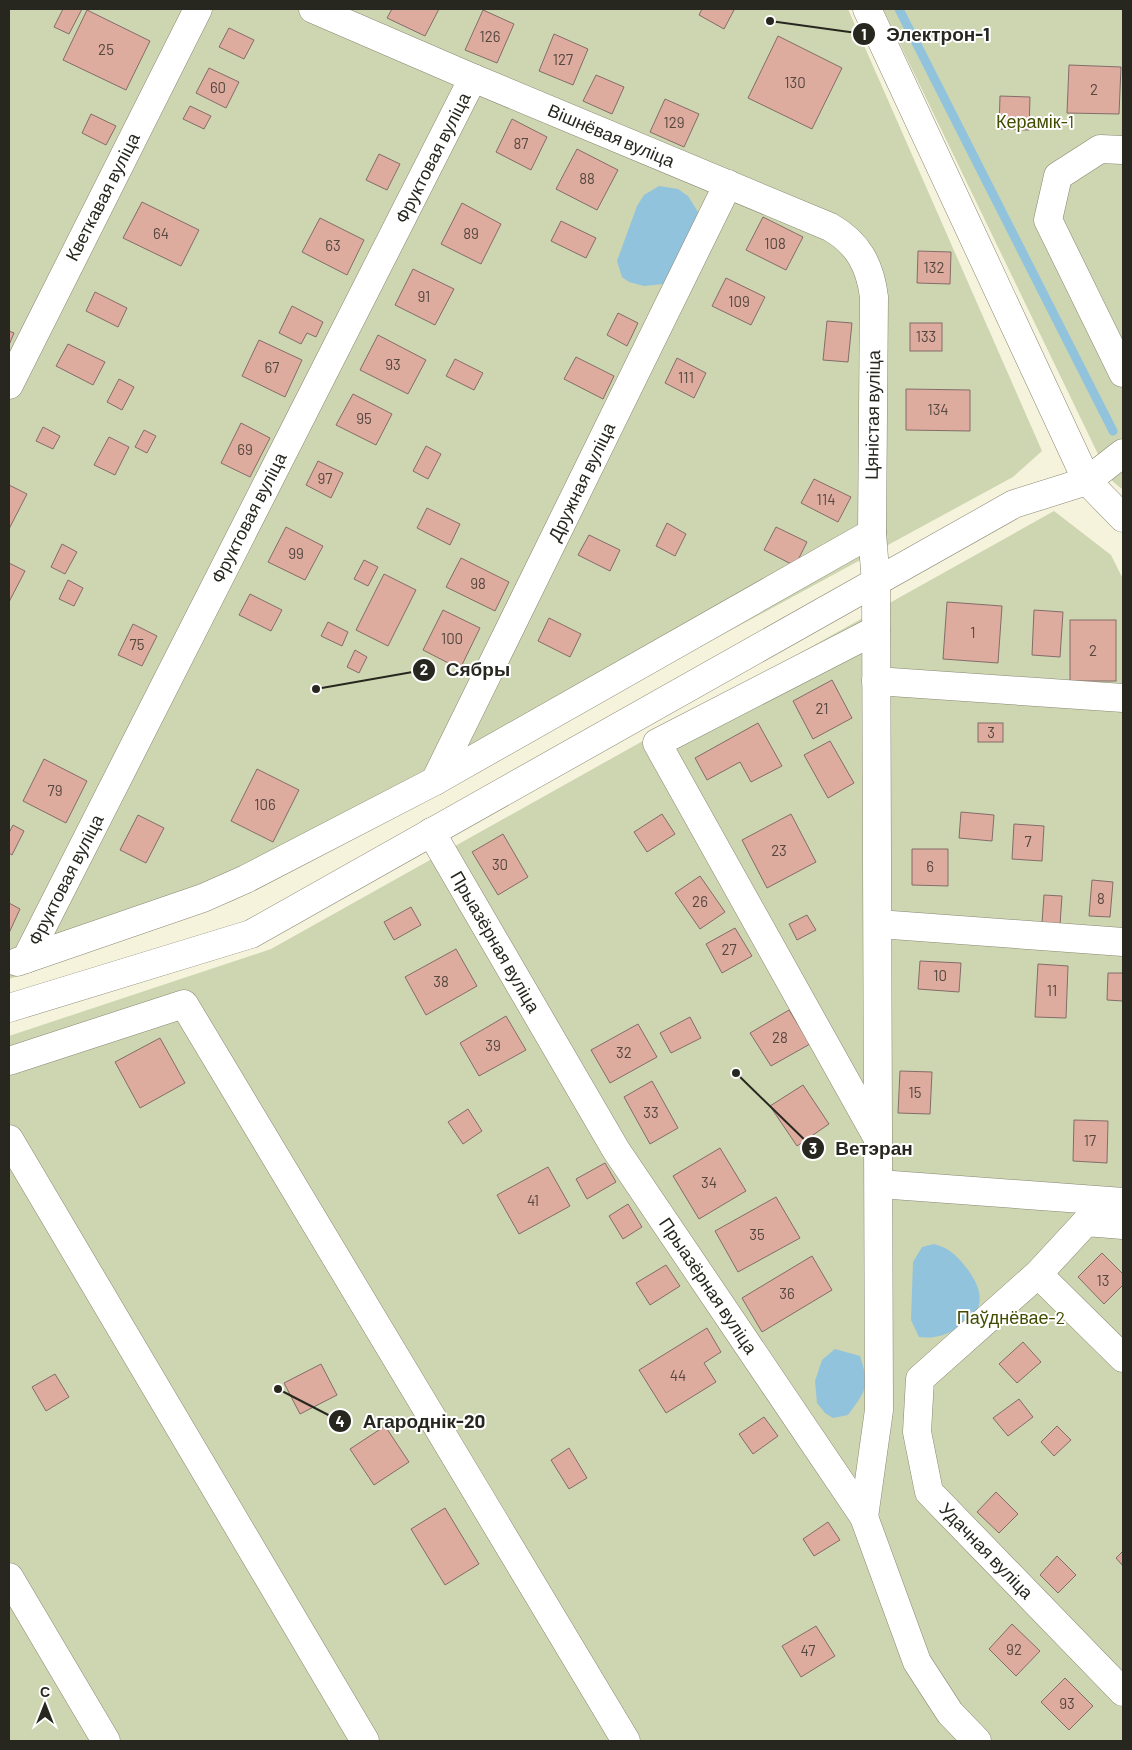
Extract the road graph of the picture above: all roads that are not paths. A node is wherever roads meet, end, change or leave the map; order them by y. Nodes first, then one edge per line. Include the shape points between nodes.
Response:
1 (198, 9) edge
2 (313, 9) edge
3 (867, 9) edge
4 (473, 78) junction
5 (1112, 150) edge
6 (728, 184) junction
7 (874, 297) joint
8 (1123, 373) edge
9 (9, 385) edge
10 (1123, 453) edge
11 (1087, 481) junction
12 (1123, 518) edge
13 (872, 533) junction
14 (876, 583) junction
15 (876, 630) junction
16 (876, 681) junction
17 (1123, 698) edge
18 (435, 780) junction
19 (431, 832) junction
20 (878, 924) junction
21 (1123, 942) edge
22 (17, 962) edge
23 (9, 1008) edge
24 (9, 1061) edge
25 (9, 1139) edge
26 (878, 1140) junction
27 (878, 1184) junction
28 (1123, 1202) edge
29 (1123, 1226) edge
30 (1038, 1274) junction
31 (1123, 1358) edge
32 (864, 1517) junction
33 (9, 1577) edge
34 (1123, 1692) edge
35 (106, 1741) edge
36 (365, 1741) edge
37 (626, 1741) edge
38 (976, 1741) edge

1 - 9 street, Кветкавая вуліца
2 - 4 street, Вішнёвая вуліца
3 - 11 street
4 - 6 street, Вішнёвая вуліца
4 - 22 street, Фруктовая вуліца
5 - 8 street via 1058,176 1048,220
6 - 7 street, Вішнёвая вуліца via 844,235 866,263
6 - 18 street, Дружная вуліца
7 - 13 street, Цяністая вуліца
10 - 11 street
11 - 12 street
11 - 14 street via 1014,504
13 - 14 street, Цяністая вуліца
13 - 18 street
14 - 15 street, Цяністая вуліца
14 - 19 street
15 - 16 street, Цяністая вуліца
15 - 26 street via 657,743
16 - 17 street
16 - 20 street, Цяністая вуліца
18 - 22 street via 246,879 203,898
19 - 23 street via 251,934
19 - 32 street, Прыазёрная вуліца via 616,1150
20 - 21 street
20 - 26 street, Цяністая вуліца
24 - 37 street via 184,1004
25 - 36 street
26 - 27 street, Цяністая вуліца
27 - 28 street
27 - 32 street, Цяністая вуліца via 878,1410
29 - 30 street via 1086,1222
30 - 31 street
30 - 34 street, Удачная вуліца via 920,1379 917,1432 929,1492
32 - 38 street, Прыазёрная вуліца via 917,1662 950,1713
33 - 35 street

